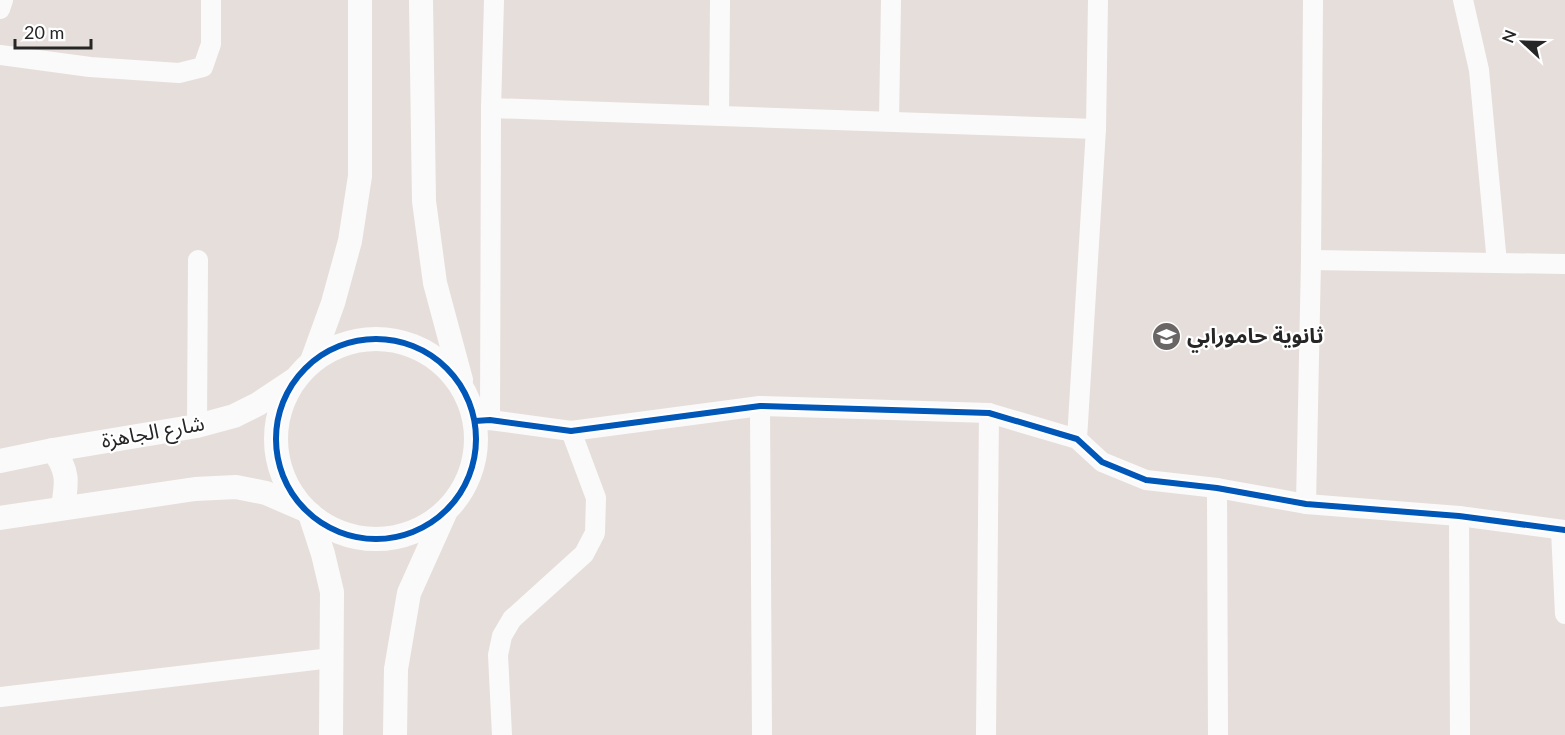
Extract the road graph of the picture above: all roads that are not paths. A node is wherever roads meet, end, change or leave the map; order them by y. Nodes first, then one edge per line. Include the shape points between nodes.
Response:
1 (3, 0) edge
2 (211, 0) edge
3 (360, 0) edge
4 (421, 0) edge
5 (494, 0) edge
6 (720, 0) edge
7 (891, 0) edge
8 (1098, 0) edge
9 (1313, 0) edge
10 (1463, 0) edge
11 (0, 9) edge
12 (0, 55) edge
13 (491, 108) junction
14 (719, 115) junction
15 (889, 121) junction
16 (1096, 129) junction
17 (198, 260) dead end
18 (1311, 260) junction
19 (1497, 263) junction
20 (1565, 264) edge
21 (312, 361) junction
22 (296, 378) junction
23 (464, 388) junction
24 (760, 406) junction
25 (989, 413) junction
26 (483, 420) junction
27 (197, 426) junction
28 (571, 431) junction
29 (1077, 439) junction
30 (53, 450) junction
31 (0, 461) edge
32 (1217, 488) junction
33 (1306, 504) junction
34 (63, 507) junction
35 (306, 512) junction
36 (445, 513) junction
37 (1459, 516) junction
38 (0, 518) edge
39 (1563, 530) edge
40 (1565, 614) edge
41 (331, 658) junction
42 (0, 697) edge
43 (331, 735) edge
44 (394, 735) edge
45 (502, 735) edge
46 (762, 735) edge
47 (986, 735) edge
48 (1218, 735) edge
49 (1460, 735) edge

1 - 11 street
2 - 12 street via 211,44 203,68 179,74
3 - 21 street via 360,176 350,240
4 - 23 street via 424,201 435,283
5 - 13 street
6 - 14 street
7 - 15 street
8 - 16 street
9 - 18 street
10 - 19 street via 1479,70
13 - 14 street
13 - 26 street
14 - 15 street
15 - 16 street
16 - 29 street
17 - 27 street
18 - 19 street
18 - 33 street
19 - 20 street
21 - 22 street
21 - 23 street via 343,344 377,338 411,344 441,361
22 - 27 street, شارع الجاهزة via 234,416
22 - 35 street via 280,410 276,445 284,479
23 - 26 street
24 - 25 street
24 - 28 street
24 - 46 street
25 - 29 street
25 - 47 street
26 - 28 street
26 - 36 street via 465,486
27 - 30 street, شارع الجاهزة
28 - 45 street via 596,498 596,533 584,554 512,619 502,636 498,655
29 - 32 street via 1102,462 1146,480
30 - 31 street, شارع الجاهزة
30 - 34 street via 66,475
32 - 33 street
32 - 48 street
33 - 37 street
34 - 35 street via 236,487 266,493
34 - 38 street
35 - 36 street via 341,533 377,540 413,532
35 - 41 street via 323,554 332,592
36 - 44 street via 409,593 396,669
37 - 39 street
37 - 49 street
39 - 40 street
41 - 42 street
41 - 43 street

